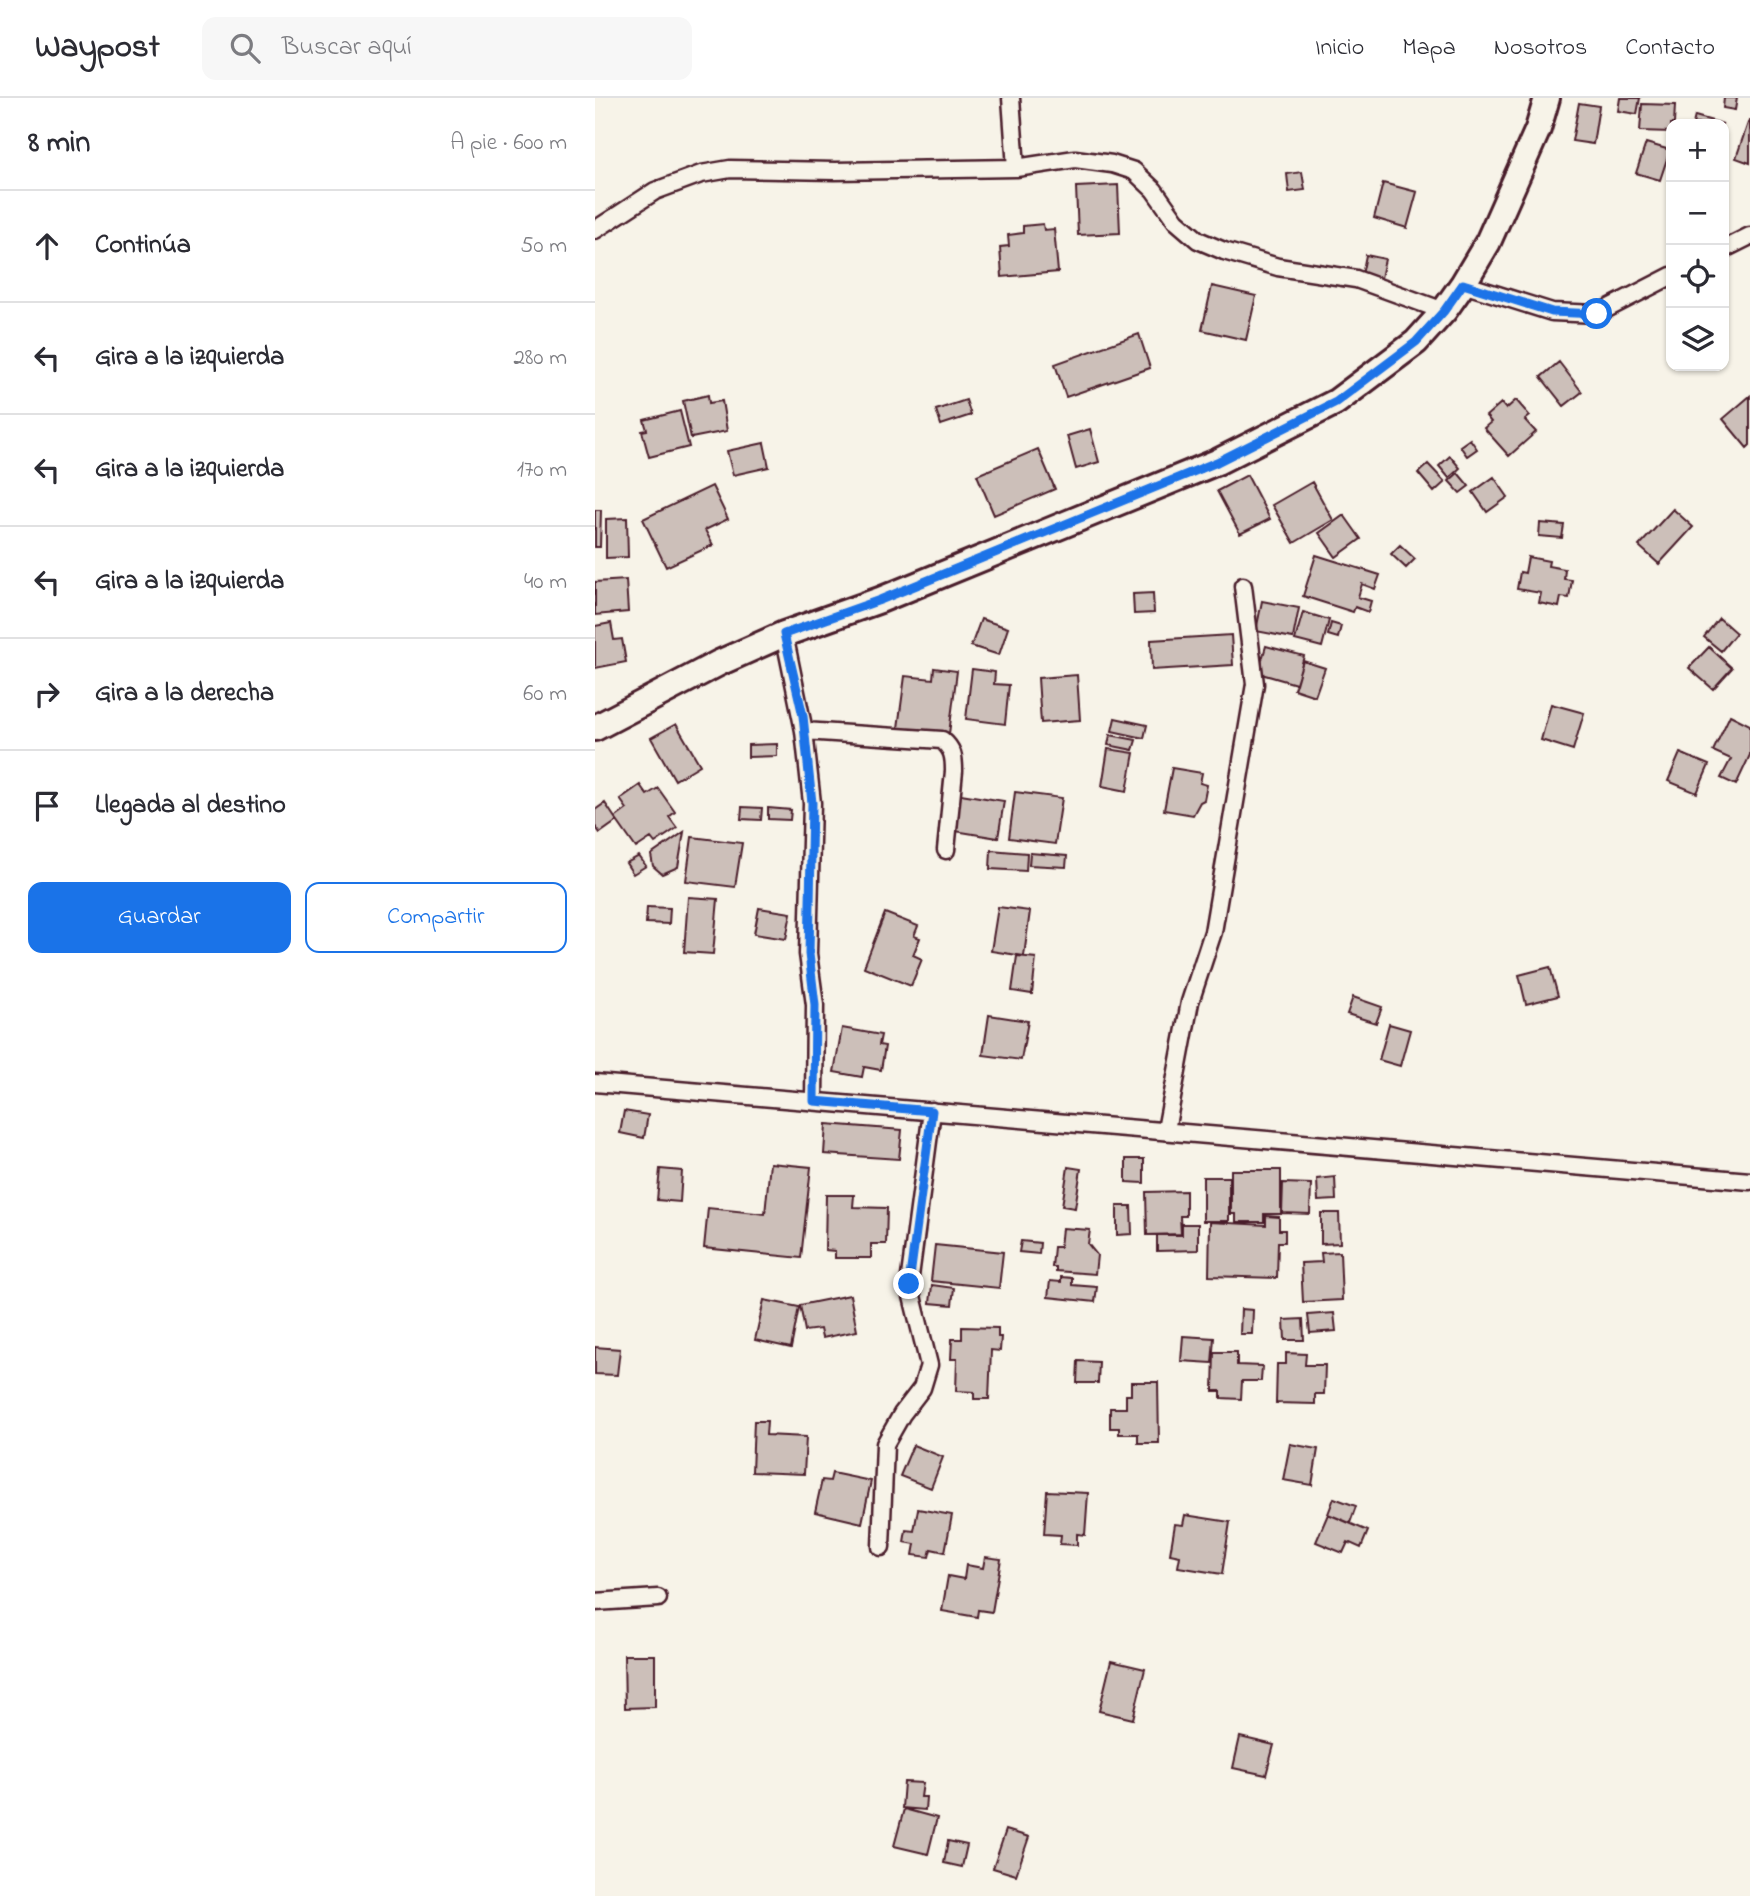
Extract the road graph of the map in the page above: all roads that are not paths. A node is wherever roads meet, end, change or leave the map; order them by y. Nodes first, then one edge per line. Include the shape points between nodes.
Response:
1 (1011, 98) edge
2 (1547, 98) edge
3 (1016, 168) junction
4 (595, 230) edge
5 (1750, 236) edge
6 (1729, 247) edge
7 (1666, 279) edge
8 (1463, 284) junction
9 (1444, 311) junction
10 (1243, 586) dead end
11 (784, 634) junction
12 (595, 728) edge
13 (804, 731) junction
14 (946, 850) dead end
15 (595, 1083) edge
16 (814, 1101) junction
17 (932, 1111) junction
18 (1166, 1130) junction
19 (1750, 1181) edge
20 (881, 1547) dead end
21 (658, 1598) dead end
22 (595, 1602) edge

1 - 3 street
2 - 8 main road via 1488,242
3 - 4 street via 730,169 655,191
3 - 9 street via 1075,159 1134,171 1198,240 1278,267 1356,279
5 - 6 street
7 - 8 street via 1597,314 1552,312
8 - 9 main road
9 - 11 main road via 1416,342 1336,402 1217,462 880,600
10 - 18 street via 1255,684 1213,932 1190,1002
11 - 12 main road
11 - 13 street
13 - 14 street via 942,740 954,758
13 - 16 street via 812,803 808,927 815,1005
15 - 16 street
16 - 17 street
17 - 18 street
17 - 20 street via 909,1284 929,1365 922,1388 885,1444
18 - 19 street
21 - 22 street

